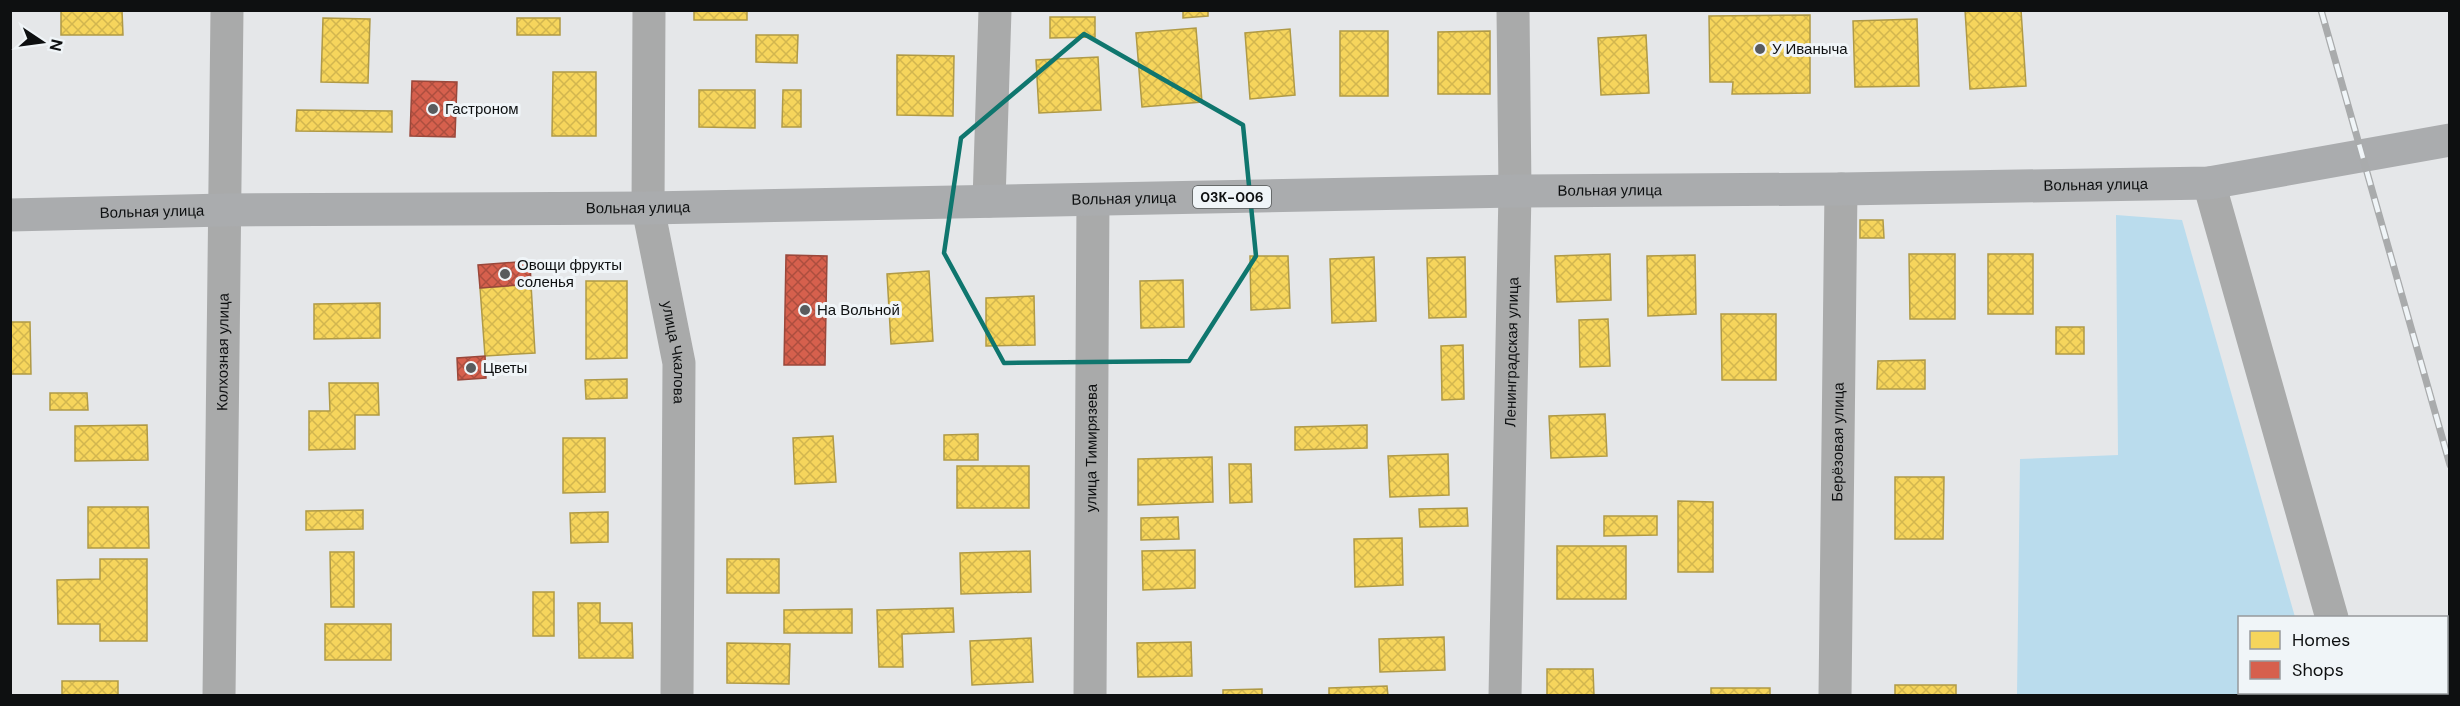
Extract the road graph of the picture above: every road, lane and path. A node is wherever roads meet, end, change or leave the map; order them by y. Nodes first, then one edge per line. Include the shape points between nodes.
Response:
1 (227, 10) edge
2 (649, 10) edge
3 (995, 10) edge
4 (1513, 10) edge
5 (2450, 140) edge
6 (2209, 183) junction
7 (1841, 189) junction
8 (1515, 191) junction
9 (1093, 200) junction
10 (989, 201) junction
11 (648, 208) junction
12 (225, 210) junction
13 (10, 215) edge
14 (2331, 616) edge
15 (219, 696) edge
16 (677, 696) edge
17 (1090, 696) edge
18 (1505, 696) edge
19 (1835, 696) edge

1 - 12 street, Колхозная улица
2 - 11 street, улица Чкалова
3 - 10 street
4 - 8 street, Ленинградская улица
5 - 6 main road, Вольная улица / 03К-006
6 - 7 main road, Вольная улица / 03К-006
6 - 14 street
7 - 8 main road, Вольная улица / 03К-006
7 - 19 street, Берёзовая улица
8 - 9 main road, Вольная улица / 03К-006
8 - 18 street, Ленинградская улица
9 - 10 main road, Вольная улица / 03К-006
9 - 17 street, улица Тимирязева
10 - 11 main road, Вольная улица / 03К-006
11 - 12 main road, Вольная улица / 03К-006
11 - 16 street, улица Чкалова via 680,363
12 - 13 main road, Вольная улица / 03К-006
12 - 15 street, Колхозная улица

